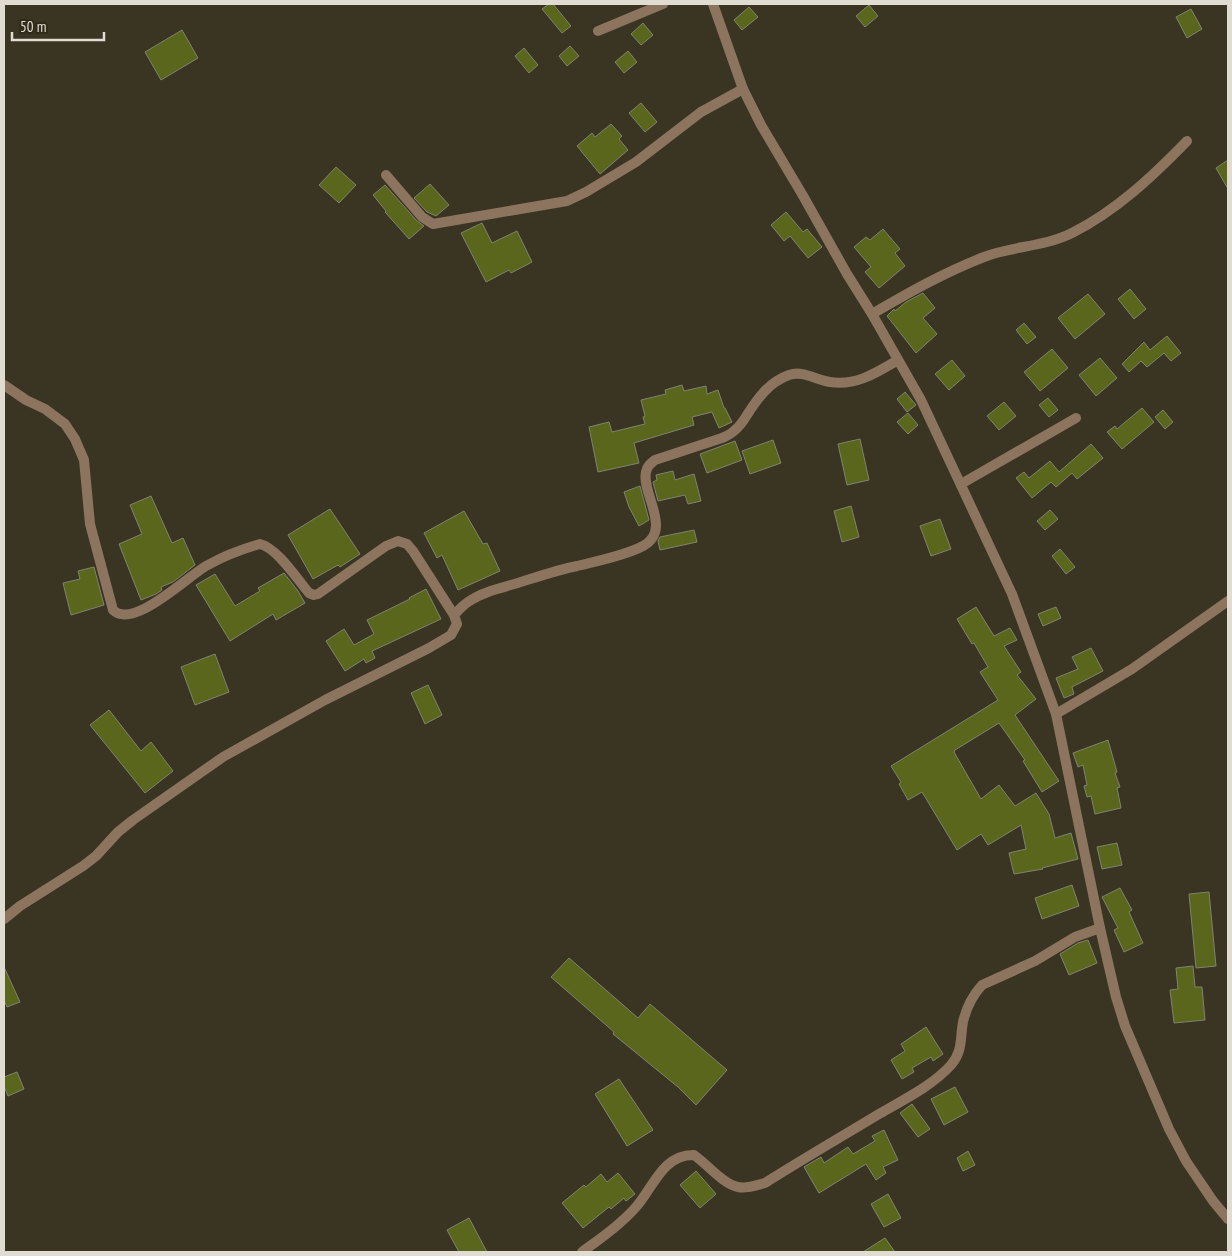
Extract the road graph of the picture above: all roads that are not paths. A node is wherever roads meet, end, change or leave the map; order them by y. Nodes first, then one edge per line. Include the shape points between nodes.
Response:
1 (664, 4) edge
2 (713, 4) edge
3 (598, 31) dead end
4 (743, 89) junction
5 (1187, 141) dead end
6 (386, 175) dead end
7 (872, 314) junction
8 (898, 360) junction
9 (4, 385) edge
10 (1076, 418) dead end
11 (961, 484) junction
12 (1228, 601) edge
13 (454, 615) junction
14 (1056, 714) junction
15 (4, 919) edge
16 (1100, 928) junction
17 (1228, 1220) edge
18 (582, 1252) edge

1 - 3 street
2 - 4 street
4 - 6 street via 702,112 636,162 567,201 433,224 422,217
4 - 7 street
5 - 7 street via 1131,193 1099,218 1070,234 984,257 926,283
7 - 8 street
8 - 11 street via 932,420
8 - 13 street via 868,377 849,383 827,382 799,374 779,380 758,398 742,423 731,433 651,463 646,478 655,514 655,529 643,546 488,592 468,602
9 - 13 street via 65,424 75,439 84,460 90,524 112,610 116,613 128,615 143,610 206,566 260,544 275,552 309,593 318,594 398,541 413,550
10 - 11 street
11 - 14 street via 1012,594
12 - 14 street via 1132,669
13 - 15 street via 457,624 451,634 223,757 133,820 83,866
14 - 16 street
16 - 17 street via 1125,1026 1168,1128 1186,1161
16 - 18 street via 1075,937 982,985 970,1003 964,1021 962,1045 954,1061 914,1093 765,1183 736,1187 694,1155 678,1158 663,1169 636,1207

